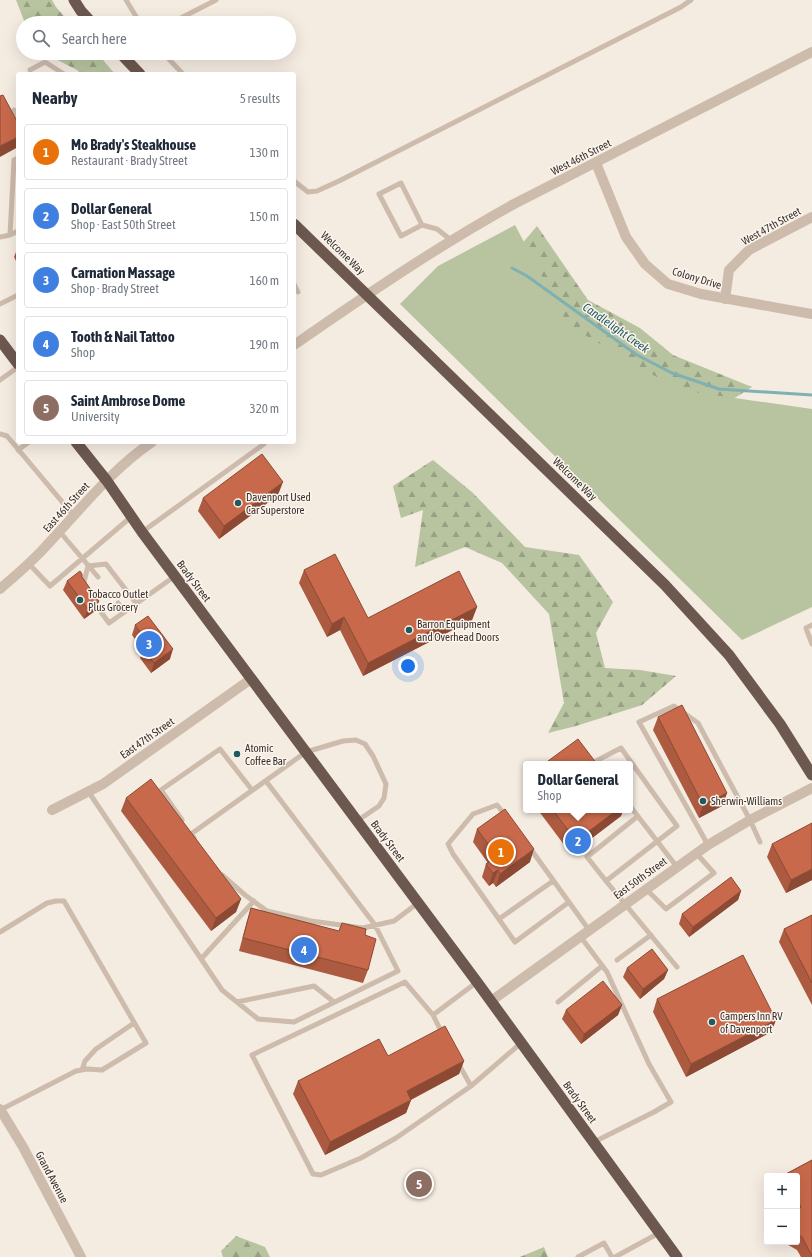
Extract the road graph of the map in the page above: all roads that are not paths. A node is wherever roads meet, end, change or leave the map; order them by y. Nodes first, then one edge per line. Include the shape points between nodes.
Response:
1 (74, 0) edge
2 (126, 0) edge
3 (215, 0) edge
4 (691, 0) edge
5 (86, 16) edge
6 (136, 16) edge
7 (184, 16) edge
8 (812, 52) edge
9 (127, 60) edge
10 (170, 60) edge
11 (31, 72) edge
12 (61, 72) edge
13 (138, 72) edge
14 (181, 72) edge
15 (14, 110) dead end
16 (16, 114) edge
17 (16, 159) edge
18 (596, 163) junction
19 (296, 183) edge
20 (812, 217) edge
21 (422, 225) junction
22 (296, 226) edge
23 (16, 232) edge
24 (10, 235) junction
25 (0, 237) edge
26 (451, 240) junction
27 (296, 288) edge
28 (298, 292) dead end
29 (368, 295) junction
30 (16, 296) edge
31 (725, 299) junction
32 (0, 304) edge
33 (812, 314) edge
34 (0, 340) edge
35 (296, 343) edge
36 (16, 361) edge
37 (16, 368) edge
38 (0, 380) edge
39 (0, 434) edge
40 (26, 444) edge
41 (78, 444) edge
42 (149, 444) edge
43 (264, 444) dead end
44 (18, 450) junction
45 (107, 481) junction
46 (74, 516) junction
47 (131, 517) junction
48 (60, 532) junction
49 (142, 532) junction
50 (82, 558) junction
51 (29, 564) junction
52 (88, 566) junction
53 (174, 576) junction
54 (98, 578) dead end
55 (0, 589) edge
56 (87, 592) edge
57 (91, 598) edge
58 (118, 603) dead end
59 (136, 603) junction
60 (124, 612) junction
61 (812, 625) edge
62 (812, 644) edge
63 (251, 679) junction
64 (306, 752) junction
65 (596, 761) edge
66 (630, 761) edge
67 (633, 766) edge
68 (812, 775) edge
69 (266, 781) junction
70 (812, 788) edge
71 (252, 790) junction
72 (88, 791) junction
73 (52, 810) dead end
74 (633, 810) edge
75 (638, 816) junction
76 (750, 820) junction
77 (357, 821) junction
78 (510, 821) edge
79 (183, 822) edge
80 (187, 828) edge
81 (191, 834) junction
82 (196, 840) edge
83 (657, 841) junction
84 (760, 842) dead end
85 (527, 843) edge
86 (708, 845) junction
87 (696, 853) junction
88 (677, 867) junction
89 (217, 869) edge
90 (553, 880) junction
91 (606, 881) junction
92 (646, 889) junction
93 (254, 901) junction
94 (569, 902) junction
95 (418, 903) junction
96 (625, 904) junction
97 (499, 918) junction
98 (375, 925) junction
99 (589, 930) junction
100 (0, 932) edge
101 (651, 935) junction
102 (580, 936) junction
103 (201, 960) junction
104 (617, 960) dead end
105 (602, 966) junction
106 (677, 967) dead end
107 (477, 982) junction
108 (491, 1001) junction
109 (237, 1002) junction
110 (334, 1002) junction
111 (558, 1002) dead end
112 (433, 1015) junction
113 (134, 1023) junction
114 (446, 1040) edge
115 (521, 1043) junction
116 (457, 1060) edge
117 (82, 1070) junction
118 (470, 1086) junction
119 (0, 1110) edge
120 (594, 1142) junction
121 (659, 1232) junction
122 (81, 1257) edge
123 (578, 1257) edge
124 (612, 1257) edge
125 (615, 1257) edge
126 (677, 1257) edge

1 - 5 highway
2 - 6 lane
3 - 7 lane
4 - 19 lane via 339,181 317,191 308,192
8 - 18 street, West 46th Street
9 - 13 highway
10 - 14 lane
11 - 12 lane via 30,70 45,62
15 - 16 lane
17 - 24 lane
18 - 26 street, West 46th Street via 514,204
18 - 31 street, Colony Drive via 626,237 645,264 668,284
20 - 31 street, West 47th Street via 749,250 729,270
21 - 21 lane via 401,183 379,194 401,236
21 - 26 lane via 437,229
22 - 29 highway, Welcome Way
23 - 24 lane
24 - 25 lane
26 - 29 street, West 46th Street
27 - 28 lane
29 - 35 street
29 - 68 highway, Welcome Way via 665,585 729,655 780,724
30 - 32 lane
31 - 33 street, Colony Drive
34 - 36 highway
37 - 38 lane
39 - 44 lane via 7,436
40 - 44 lane
41 - 45 highway, Brady Street
42 - 45 street, East 46th Street via 121,466
43 - 49 lane
44 - 46 lane
45 - 46 street, East 46th Street
45 - 47 highway, Brady Street
46 - 48 street, East 46th Street
47 - 49 highway, Brady Street
47 - 50 lane
48 - 50 lane
48 - 51 street, East 46th Street
49 - 53 highway, Brady Street
50 - 51 lane via 50,586
50 - 52 lane
51 - 55 street, East 46th Street
52 - 54 lane
52 - 56 lane via 82,585
52 - 59 lane via 106,564
53 - 59 lane
53 - 63 highway, Brady Street
57 - 60 lane via 109,622
58 - 60 lane
59 - 60 lane
61 - 62 lane via 806,628
63 - 64 highway, Brady Street
63 - 72 street, East 47th Street via 103,784
64 - 69 lane
64 - 77 highway, Brady Street
64 - 77 lane via 343,741 356,740 365,744 374,756 386,784 384,798 379,806
65 - 66 lane via 620,748
67 - 83 lane via 677,826
69 - 71 lane
69 - 98 lane
70 - 76 street, East 50th Street
71 - 79 lane via 220,749 161,790
71 - 81 lane
72 - 73 street, East 47th Street
72 - 103 lane
74 - 75 lane
75 - 83 lane
75 - 91 lane via 587,857
76 - 84 lane
76 - 86 street, East 50th Street
76 - 86 lane via 698,723 674,706 639,722
77 - 95 highway, Brady Street
78 - 97 lane via 497,805 473,814 448,844
80 - 81 lane
81 - 82 lane
83 - 88 lane
83 - 91 lane
85 - 90 lane
86 - 87 street, East 50th Street
87 - 88 street, East 50th Street
87 - 92 lane via 714,873 666,910
88 - 92 street, East 50th Street
89 - 93 lane
90 - 94 lane
90 - 97 lane
91 - 96 lane
92 - 96 street, East 50th Street
93 - 98 lane via 267,911 311,921 363,928
93 - 103 lane
94 - 97 lane via 515,942
94 - 99 lane
95 - 98 lane via 394,921
95 - 107 highway, Brady Street
96 - 99 street, East 50th Street
96 - 101 lane
98 - 110 lane via 398,971
99 - 102 street, East 50th Street
100 - 113 lane via 47,903 64,901
101 - 104 lane
101 - 106 lane
102 - 105 lane
102 - 108 street, East 50th Street
103 - 109 lane via 222,990
105 - 111 lane
105 - 120 lane via 671,1102
107 - 108 highway, Brady Street
107 - 112 lane
108 - 115 highway, Brady Street
109 - 110 lane via 314,986
109 - 110 lane via 258,1019 294,1022
112 - 114 lane
112 - 118 lane via 405,982 252,1055 313,1174 321,1175 361,1158 396,1138
113 - 117 lane via 96,1049 85,1061
113 - 117 lane via 146,1043 102,1070
115 - 118 lane
115 - 120 highway, Brady Street
116 - 118 lane
117 - 119 lane
119 - 122 street, Grand Avenue via 23,1147
120 - 121 highway, Brady Street
121 - 125 lane
121 - 126 highway, Brady Street
123 - 124 lane via 604,1243

